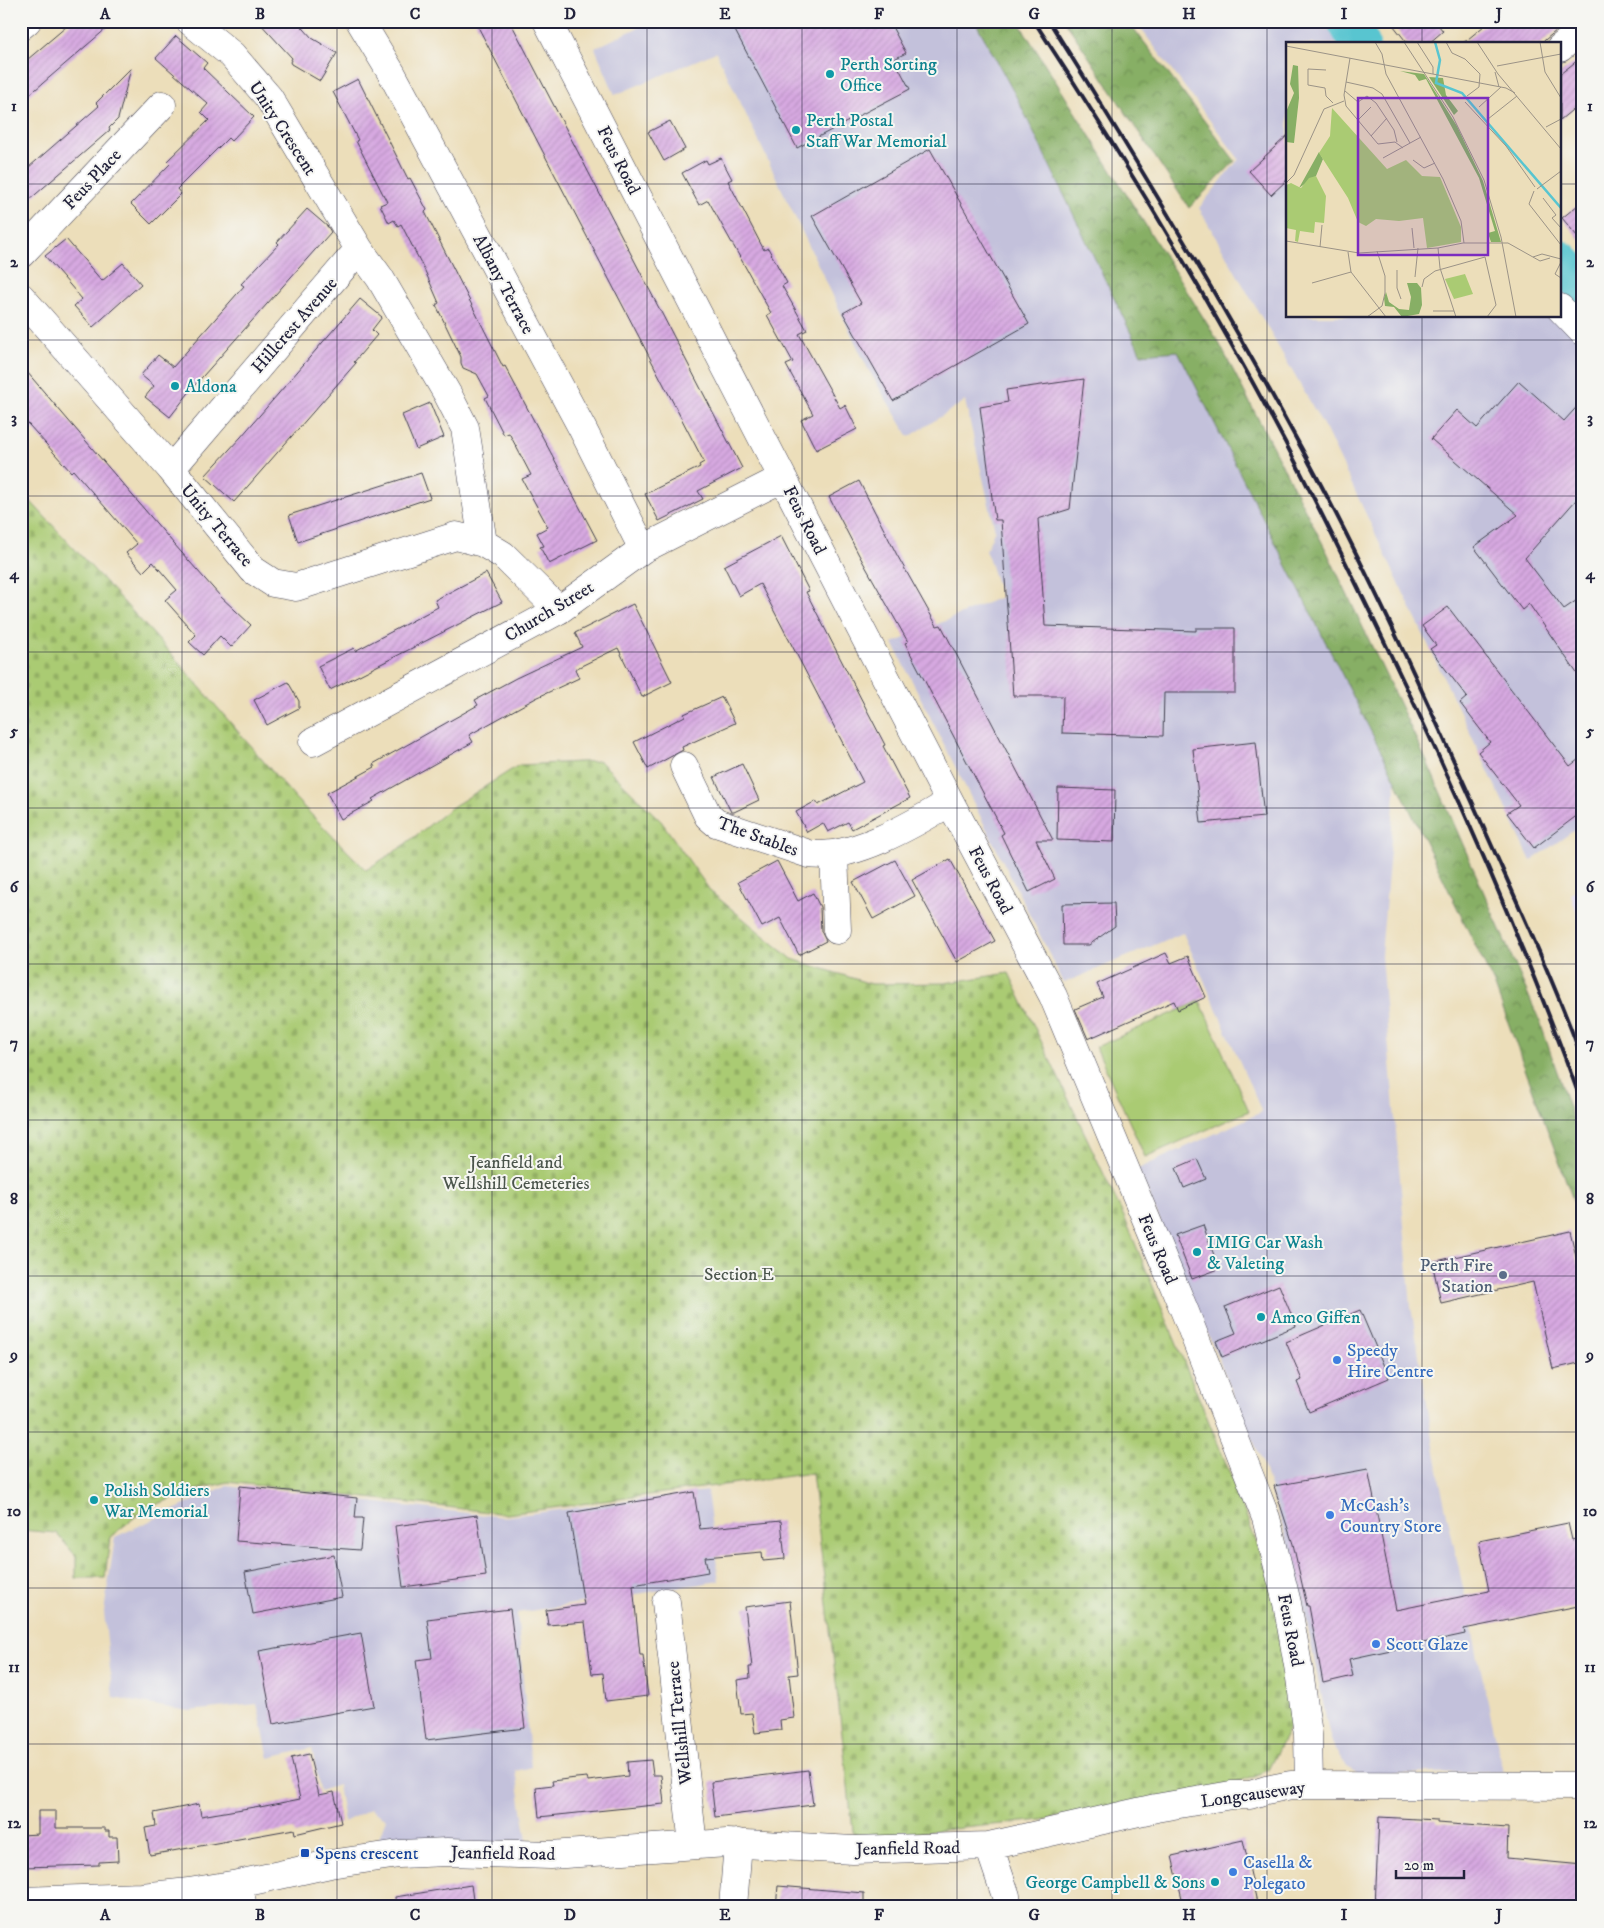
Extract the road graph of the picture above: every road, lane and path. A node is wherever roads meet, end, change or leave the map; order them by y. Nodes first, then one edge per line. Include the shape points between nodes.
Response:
1 (27, 21) edge
2 (190, 21) edge
3 (360, 21) edge
4 (547, 21) edge
5 (21, 26) edge
6 (1583, 30) edge
7 (1562, 46) edge
8 (162, 105) dead end
9 (359, 249) junction
10 (21, 254) edge
11 (21, 297) edge
12 (1562, 310) edge
13 (1583, 332) edge
14 (171, 469) junction
15 (784, 480) junction
16 (484, 542) junction
17 (643, 549) junction
18 (559, 610) junction
19 (313, 742) dead end
20 (684, 766) dead end
21 (950, 802) junction
22 (834, 854) junction
23 (837, 930) dead end
24 (666, 1602) dead end
25 (1309, 1785) junction
26 (1583, 1786) edge
27 (738, 1843) junction
28 (693, 1845) junction
29 (989, 1846) junction
30 (241, 1895) edge
31 (21, 1900) edge
32 (733, 1907) edge
33 (1007, 1907) edge

1 - 5 street
2 - 9 street, Unity Crescent via 232,56 269,98
3 - 17 street, Albany Terrace via 392,74 582,428
4 - 15 street, Feus Road
6 - 7 street
8 - 10 street, Feus Place
9 - 14 street, Hillcrest Avenue
9 - 16 street via 380,278 465,428
11 - 14 street, Unity Terrace
12 - 13 street
14 - 16 street, Unity Terrace via 253,570 273,583 296,587 456,536
15 - 17 street, Church Street
15 - 21 street, Feus Road
16 - 18 street, Unity Terrace via 503,555
17 - 18 street, Church Street
18 - 19 street, Church Street
20 - 22 street, The Stables via 708,816 716,823 809,854
21 - 22 street, The Stables via 858,850
21 - 25 street, Feus Road via 1053,996 1185,1312 1266,1518 1287,1603 1299,1671 1308,1734
22 - 23 street
24 - 28 street, Wellshill Terrace
25 - 26 street, Longcauseway
25 - 29 street, Longcauseway via 1156,1808
27 - 28 street, Jeanfield Road
27 - 29 street, Jeanfield Road via 853,1850
27 - 32 street
28 - 30 street, Jeanfield Road via 550,1855 399,1854 330,1864
29 - 33 street
30 - 31 street, Jeanfield Road via 189,1892 142,1897

